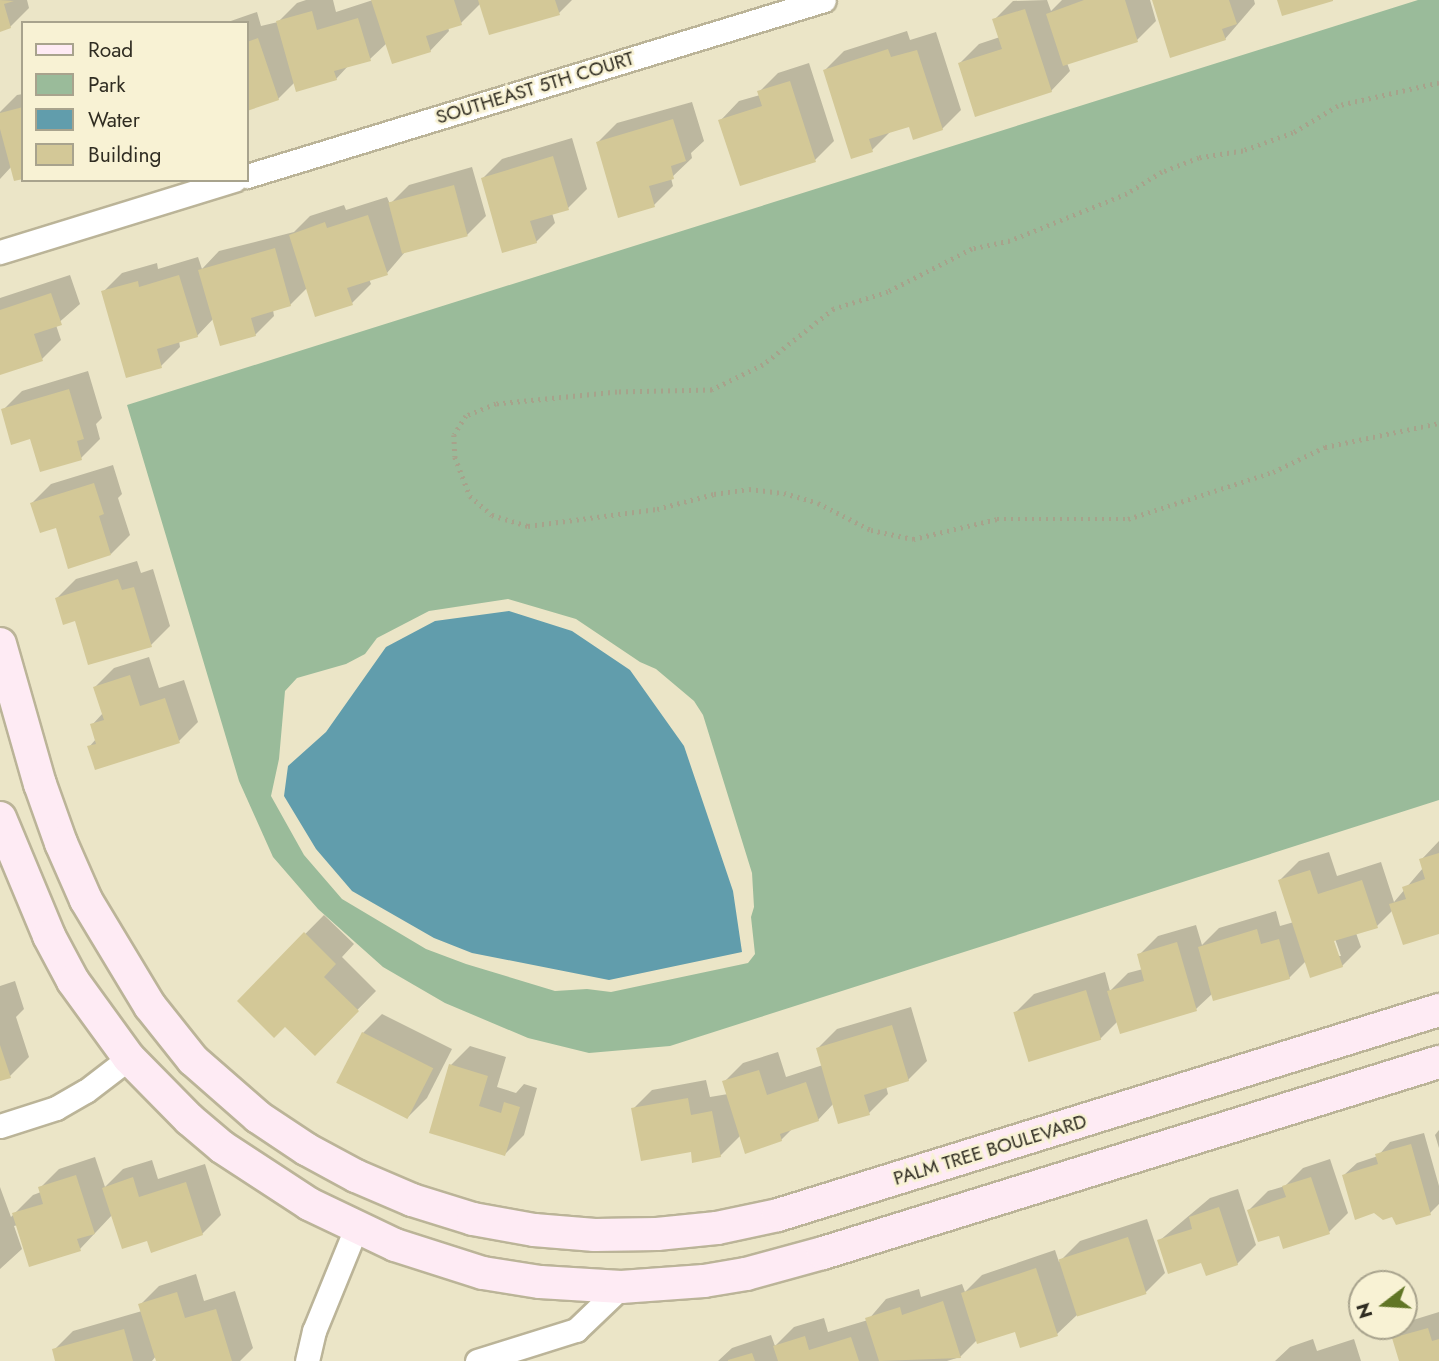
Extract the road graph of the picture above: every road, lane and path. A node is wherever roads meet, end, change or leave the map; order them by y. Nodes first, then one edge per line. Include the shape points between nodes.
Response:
1 (824, 0) edge
2 (1439, 83) edge
3 (248, 176) edge
4 (228, 182) edge
5 (0, 252) edge
6 (1439, 423) edge
7 (0, 644) edge
8 (0, 818) edge
9 (1439, 1010) edge
10 (129, 1058) junction
11 (1439, 1062) edge
12 (0, 1126) edge
13 (356, 1228) junction
14 (621, 1287) junction
15 (307, 1361) edge
16 (477, 1361) edge

1 - 3 street, SOUTHEAST 5TH COURT
2 - 6 path via 1338,106 1293,133 1243,151 1199,158 1115,199 1010,241 972,249 888,292 834,309 763,365 712,390 618,392 496,404 466,416 454,435 455,457 470,496 492,515 528,526 657,509 749,489 818,503 871,530 913,539 997,519 1128,519 1273,472 1325,447
4 - 5 street
7 - 9 street, PALM TREE BOULEVARD via 40,784 86,900 150,1006 193,1060 258,1117 306,1149 412,1200 473,1219 595,1235 716,1228 778,1215
8 - 10 street via 49,936
10 - 12 street via 57,1108
10 - 13 street via 222,1147 298,1198
11 - 14 street via 788,1264 704,1281
13 - 14 street via 435,1260 483,1273
13 - 15 street via 314,1331
14 - 16 street via 576,1329

